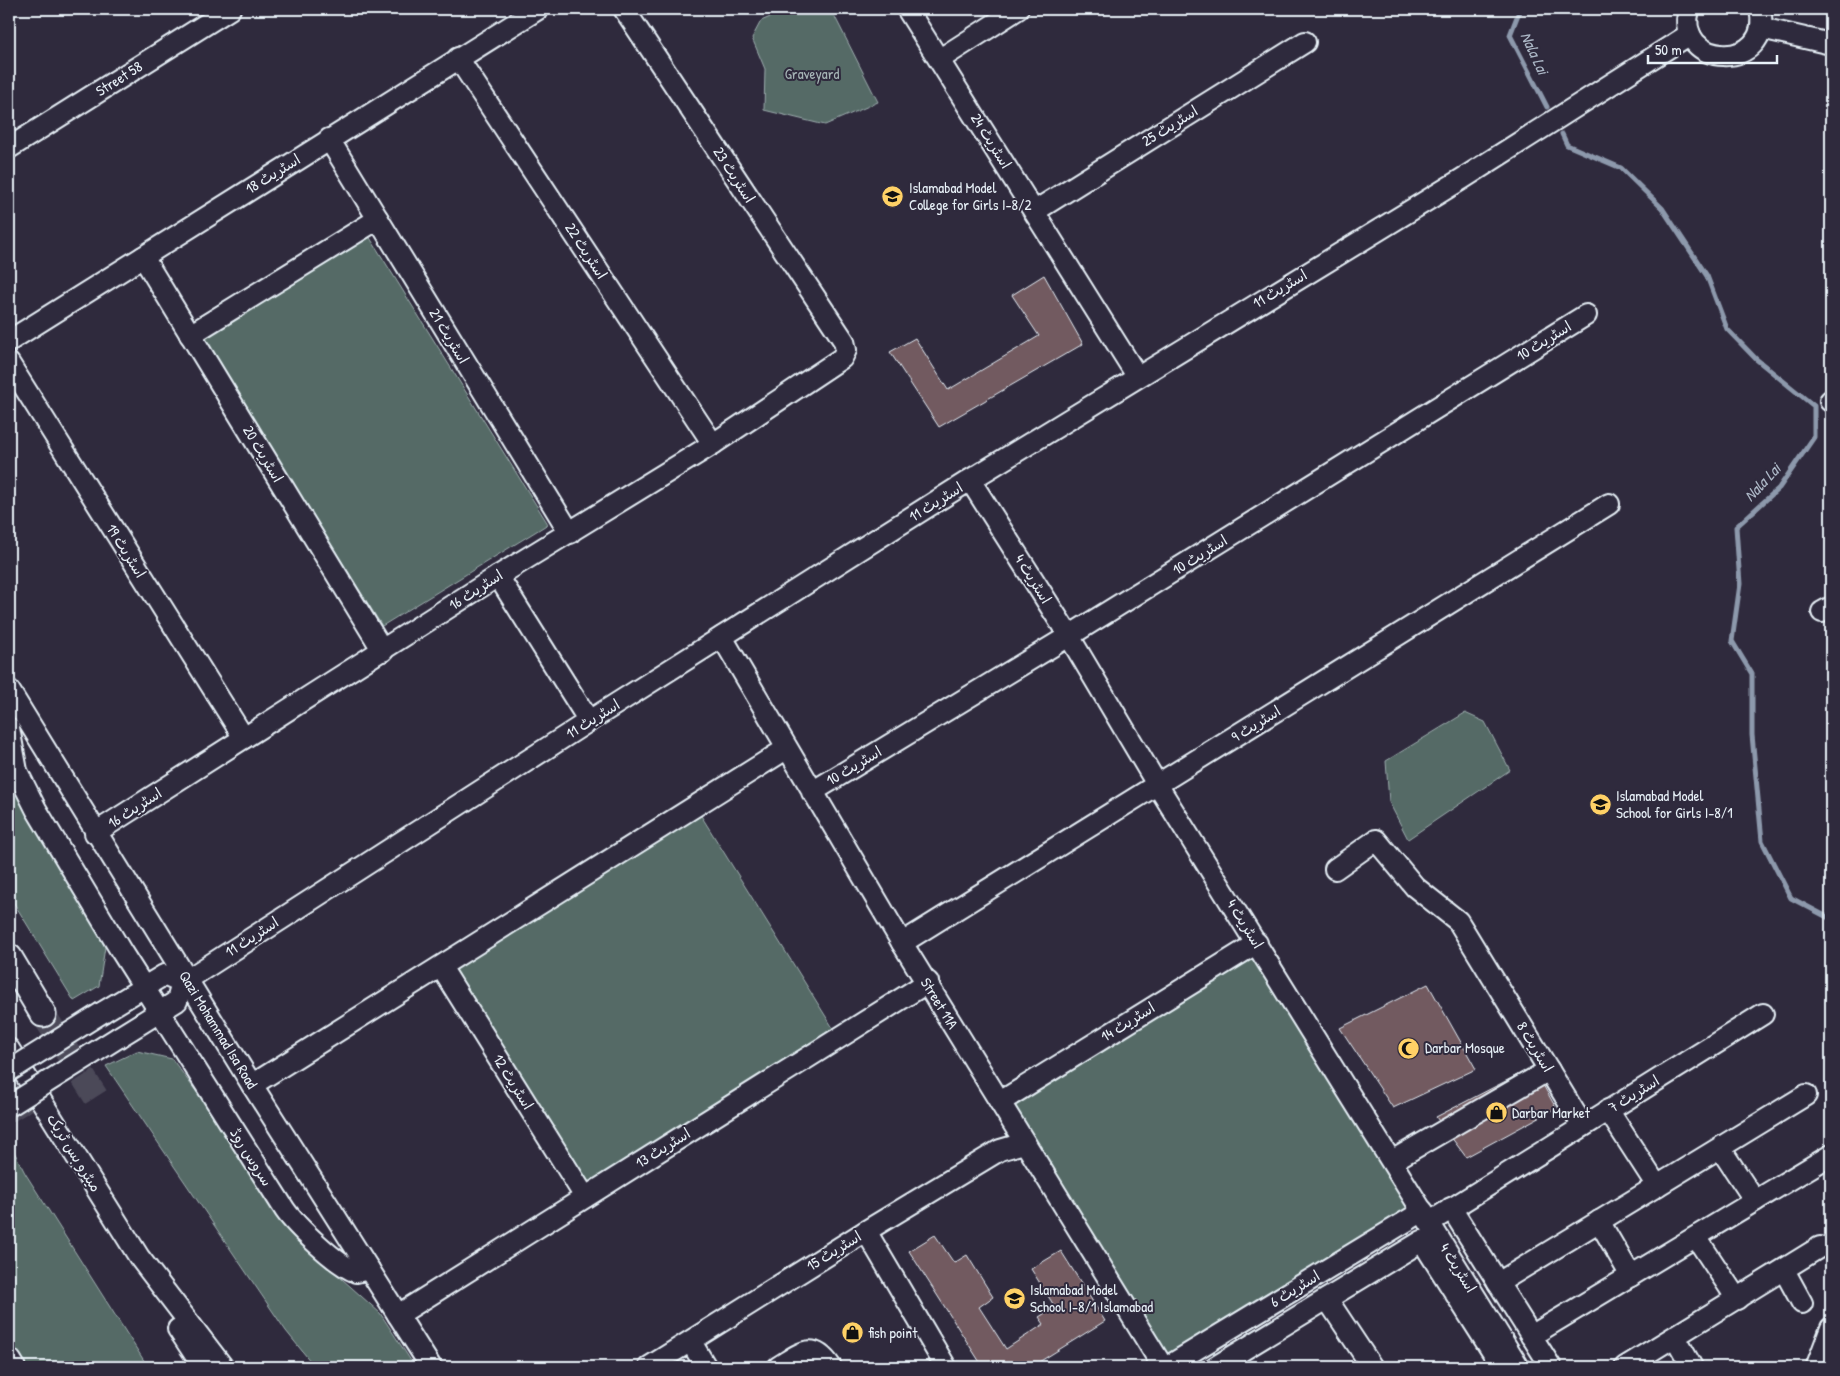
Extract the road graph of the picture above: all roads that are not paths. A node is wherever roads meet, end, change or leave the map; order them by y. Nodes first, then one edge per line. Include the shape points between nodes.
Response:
1 (230, 9) edge
2 (538, 9) edge
3 (624, 9) edge
4 (907, 9) edge
5 (1018, 9) edge
6 (1690, 9) edge
7 (1761, 18) edge
8 (1690, 34) junction
9 (1306, 42) dead end
10 (1831, 44) edge
11 (458, 58) junction
12 (940, 58) junction
13 (329, 139) junction
14 (9, 148) edge
15 (1035, 211) junction
16 (378, 219) junction
17 (143, 257) junction
18 (1586, 315) dead end
19 (190, 335) junction
20 (9, 341) edge
21 (844, 341) joint
22 (9, 363) edge
23 (1137, 376) junction
24 (713, 444) junction
25 (970, 480) junction
26 (1609, 504) dead end
27 (570, 533) junction
28 (498, 576) junction
29 (1069, 636) junction
30 (722, 637) junction
31 (383, 651) junction
32 (10, 695) edge
33 (590, 721) junction
34 (9, 728) edge
35 (244, 738) junction
36 (786, 749) junction
37 (1158, 786) junction
38 (812, 792) junction
39 (96, 833) junction
40 (1335, 869) dead end
41 (1257, 942) junction
42 (902, 943) junction
43 (9, 957) edge
44 (441, 967) junction
45 (184, 981) junction
46 (928, 982) junction
47 (143, 986) junction
48 (160, 1012) junction
49 (43, 1014) tunnel mouth
50 (1763, 1014) dead end
51 (9, 1049) edge
52 (1549, 1070) junction
53 (9, 1071) edge
54 (252, 1085) junction
55 (1806, 1095) dead end
56 (1000, 1102) junction
57 (9, 1106) edge
58 (1608, 1110) junction
59 (1583, 1126) junction
60 (1024, 1143) junction
61 (1720, 1148) junction
62 (1831, 1156) edge
63 (1392, 1161) junction
64 (1657, 1186) junction
65 (585, 1198) junction
66 (1755, 1202) junction
67 (1451, 1208) junction
68 (1426, 1216) junction
69 (1599, 1222) junction
70 (866, 1231) junction
71 (1696, 1237) junction
72 (1820, 1248) dead end
73 (139, 1257) junction
74 (369, 1269) junction
75 (1784, 1270) junction
76 (1631, 1276) junction
77 (1498, 1283) junction
78 (1327, 1299) junction
79 (1737, 1299) junction
80 (1802, 1303) dead end
81 (398, 1315) junction
82 (1831, 1328) edge
83 (1224, 1332) junction
84 (1531, 1336) junction
85 (1675, 1337) junction
86 (691, 1342) junction
87 (1242, 1360) edge
88 (9, 1362) edge
89 (1820, 1363) edge
90 (12, 1367) edge
91 (203, 1367) edge
92 (223, 1367) edge
93 (431, 1367) edge
94 (649, 1367) edge
95 (706, 1367) edge
96 (778, 1367) edge
97 (831, 1367) edge
98 (946, 1367) edge
99 (1165, 1367) edge
100 (1215, 1367) edge
101 (1372, 1367) edge
102 (1502, 1367) edge
103 (1519, 1367) edge
104 (1551, 1367) edge
105 (1626, 1367) edge
106 (1692, 1367) edge

1 - 14 street, Street 58
2 - 11 street, اسٹریٹ 18
3 - 21 street, اسٹریٹ 23
4 - 12 street, اسٹریٹ 24
5 - 12 street
6 - 8 street
7 - 8 street via 1749,48 1739,54 1728,56 1706,51
7 - 10 street
8 - 23 street, اسٹریٹ 11 via 1462,179
9 - 15 street, اسٹریٹ 25
11 - 13 street, اسٹریٹ 18
11 - 24 street, اسٹریٹ 22
12 - 15 street, اسٹریٹ 24
13 - 16 street, اسٹریٹ 21
13 - 17 street, اسٹریٹ 18
15 - 23 street, اسٹریٹ 24
16 - 19 street
16 - 27 street, اسٹریٹ 21
17 - 19 street, اسٹریٹ 20
17 - 20 street, اسٹریٹ 18
18 - 29 street, اسٹریٹ 10
19 - 31 street, اسٹریٹ 20
21 - 24 street, اسٹریٹ 16 via 846,350 842,358
22 - 35 street, اسٹریٹ 19
23 - 25 street, اسٹریٹ 11
24 - 27 street, اسٹریٹ 16
25 - 29 street, اسٹریٹ 4
25 - 30 street, اسٹریٹ 11
26 - 37 street, اسٹریٹ 9
27 - 28 street, اسٹریٹ 16
28 - 31 street, اسٹریٹ 16
28 - 33 street
29 - 37 street, اسٹریٹ 4
29 - 38 street, اسٹریٹ 10
30 - 33 street, اسٹریٹ 11
30 - 36 street, Street 11A
31 - 35 street, اسٹریٹ 16
32 - 39 street, Qazi Mohammad Isa Road
33 - 45 street, اسٹریٹ 11
34 - 47 street, سروس روڈ via 22,783
35 - 39 street, اسٹریٹ 16
36 - 38 street, Street 11A
36 - 44 street
37 - 41 street, اسٹریٹ 4
37 - 42 street, اسٹریٹ 9
38 - 42 street, Street 11A
39 - 45 street, Qazi Mohammad Isa Road
40 - 52 street, اسٹریٹ 8 via 1376,840 1415,887 1458,920
41 - 56 street, اسٹریٹ 14
41 - 63 street, اسٹریٹ 4
42 - 46 street, Street 11A
43 - 49 main road
44 - 54 street
44 - 65 street, اسٹریٹ 12
45 - 47 street via 164,975
45 - 48 street via 178,1001
45 - 54 street, Qazi Mohammad Isa Road
46 - 56 street, Street 11A
46 - 65 street, اسٹریٹ 13
47 - 48 street, سروس روڈ
47 - 53 street, bridge
48 - 57 street, bridge
48 - 74 street, سروس روڈ via 290,1218 350,1270 363,1272
50 - 58 street, اسٹریٹ 7
51 - 73 street, میٹرو بس ٹریک
52 - 59 street, اسٹریٹ 8
52 - 63 street
54 - 74 street, Qazi Mohammad Isa Road
55 - 61 street
56 - 60 street, Street 11A
58 - 59 street, اسٹریٹ 7
58 - 64 street
59 - 67 street, اسٹریٹ 7
60 - 70 street, اسٹریٹ 15 via 1000,1150
60 - 99 street, Street 11A
61 - 64 street
61 - 66 street
62 - 66 street
63 - 68 street, اسٹریٹ 4
64 - 69 street
65 - 81 street, اسٹریٹ 13
66 - 71 street
67 - 68 street, اسٹریٹ 7
67 - 77 street
68 - 83 street, اسٹریٹ 6
68 - 103 street, اسٹریٹ 4
69 - 76 street
69 - 77 street
70 - 86 street, اسٹریٹ 15
70 - 98 street
71 - 76 street
71 - 79 street
72 - 75 street
73 - 91 street, میٹرو بس ٹریک via 155,1295
73 - 92 street, میٹرو بس ٹریک
74 - 81 street, Qazi Mohammad Isa Road
75 - 79 street
75 - 80 street
76 - 84 street
77 - 84 street
78 - 87 street
78 - 101 street
78 - 102 street via 1422,1241
79 - 85 street
81 - 93 street, Qazi Mohammad Isa Road
82 - 89 street
83 - 87 street
83 - 99 street, اسٹریٹ 6
84 - 104 street
85 - 105 street
85 - 106 street
86 - 94 street, اسٹریٹ 15
86 - 95 street
87 - 100 street
88 - 90 main road
96 - 97 street via 802,1352 813,1351 823,1355

